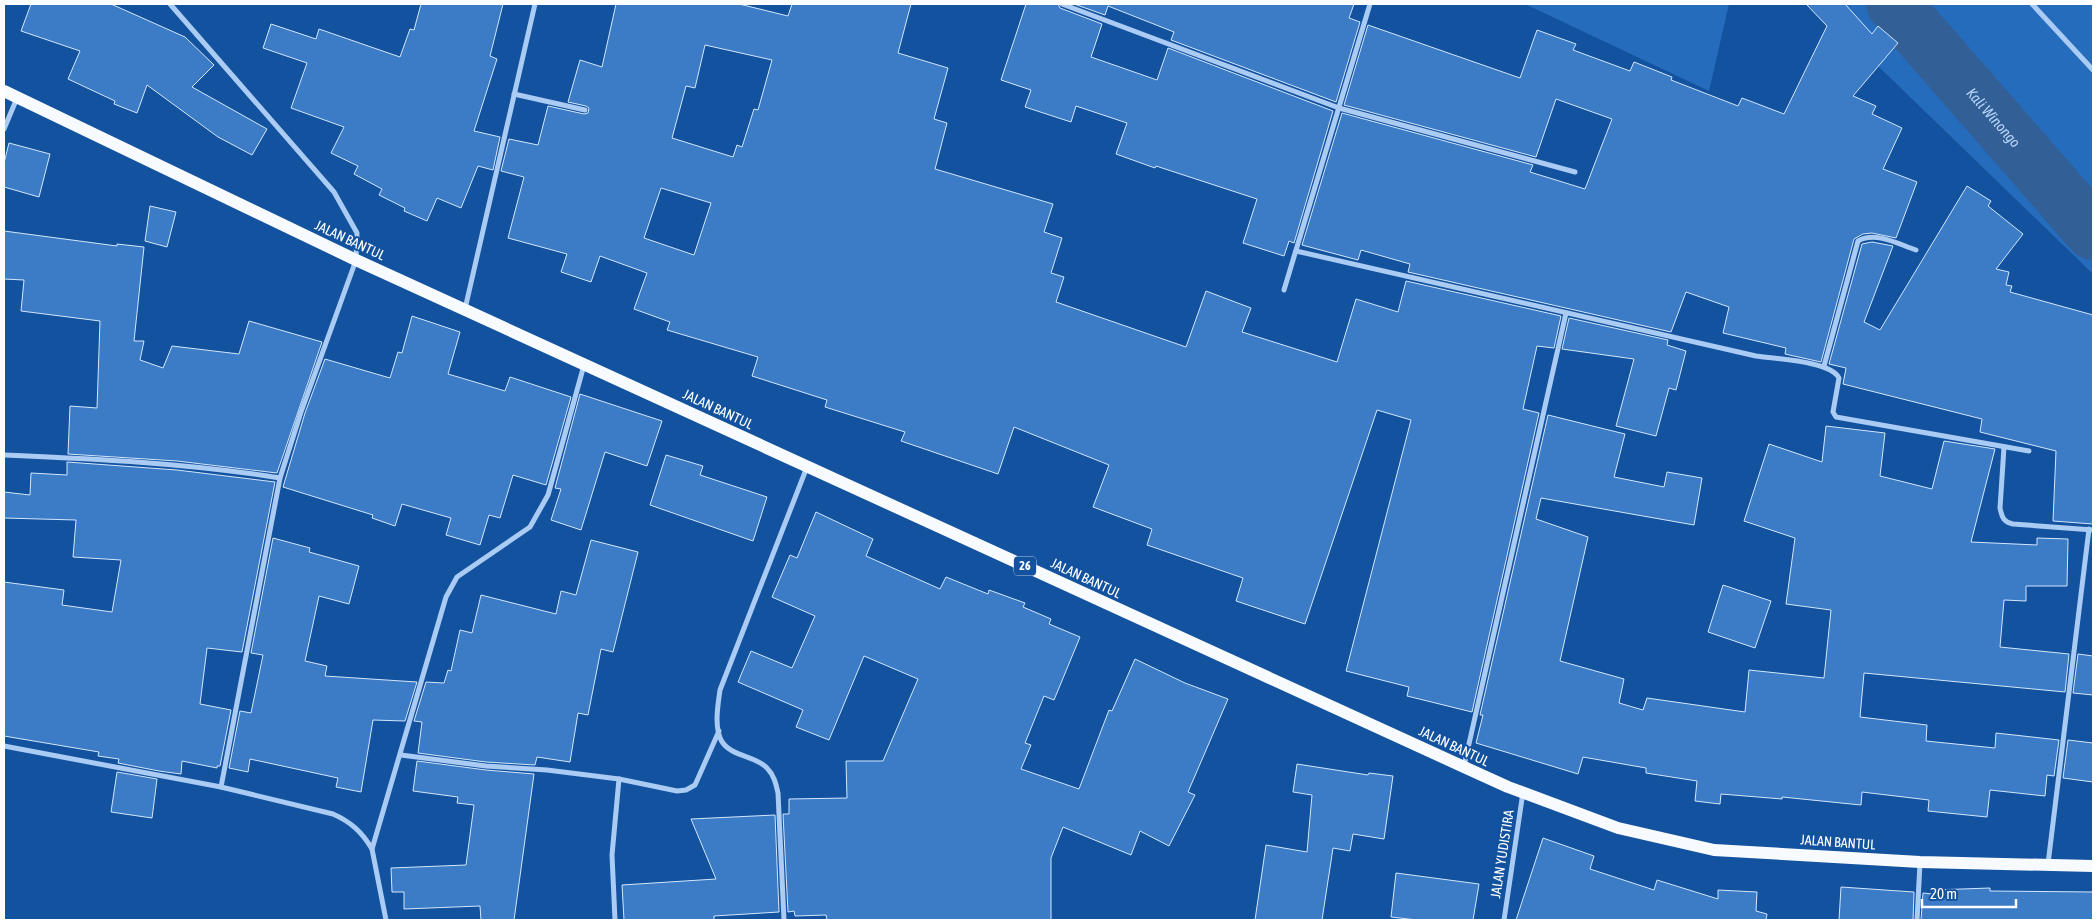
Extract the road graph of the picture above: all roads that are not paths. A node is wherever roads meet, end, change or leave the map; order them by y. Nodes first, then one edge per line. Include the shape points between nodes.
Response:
1 (170, 4) edge
2 (535, 4) edge
3 (1062, 4) edge
4 (1370, 4) edge
5 (2032, 4) edge
6 (2093, 70) edge
7 (4, 91) edge
8 (514, 94) junction
9 (17, 98) junction
10 (1339, 108) junction
11 (585, 110) dead end
12 (4, 129) edge
13 (1575, 172) dead end
14 (1916, 250) dead end
15 (1296, 251) junction
16 (356, 260) junction
17 (1284, 290) dead end
18 (465, 309) junction
19 (1566, 313) junction
20 (584, 364) junction
21 (1824, 366) junction
22 (2004, 447) junction
23 (2029, 451) dead end
24 (4, 455) edge
25 (808, 467) junction
26 (280, 478) junction
27 (2091, 530) edge
28 (718, 731) junction
29 (4, 746) edge
30 (401, 755) junction
31 (1464, 767) junction
32 (619, 779) junction
33 (221, 787) junction
34 (1523, 792) junction
35 (372, 849) junction
36 (1920, 862) junction
37 (2048, 865) junction
38 (2093, 866) edge
39 (386, 920) edge
40 (616, 920) edge
41 (784, 920) edge
42 (1504, 920) edge
43 (1917, 920) edge

1 - 16 street via 334,192 357,233
2 - 8 street
3 - 10 street
4 - 10 street
5 - 6 street
7 - 9 main road, JALAN BANTUL / 26
8 - 11 street
8 - 18 street
9 - 12 street
9 - 16 main road, JALAN BANTUL / 26
10 - 13 street
10 - 15 street
14 - 21 street via 1873,236 1858,242
15 - 17 street
15 - 19 street
16 - 18 main road, JALAN BANTUL / 26
16 - 26 street
18 - 20 main road, JALAN BANTUL / 26
19 - 21 street via 1756,356
19 - 31 street
20 - 25 main road, JALAN BANTUL / 26
20 - 30 street via 542,508 530,527 466,570 451,586
21 - 22 street via 1839,378 1833,412 1836,417
22 - 23 street
22 - 27 street via 2000,508 2007,522
24 - 26 street via 155,463
25 - 28 street via 720,690
25 - 31 main road, JALAN BANTUL / 26
26 - 33 street
27 - 37 street
28 - 32 street via 695,785 686,790
28 - 41 street via 728,748 767,767 774,779 778,793
29 - 33 street
30 - 32 street
30 - 35 street
31 - 34 main road, JALAN BANTUL / 26
32 - 40 street via 612,855
33 - 35 street via 333,814 359,830
34 - 36 main road, JALAN BANTUL / 26 via 1618,828 1714,850
34 - 42 street, JALAN YUDISTIRA
35 - 39 street
36 - 37 main road, JALAN BANTUL / 26
36 - 43 street
37 - 38 main road, JALAN BANTUL / 26

